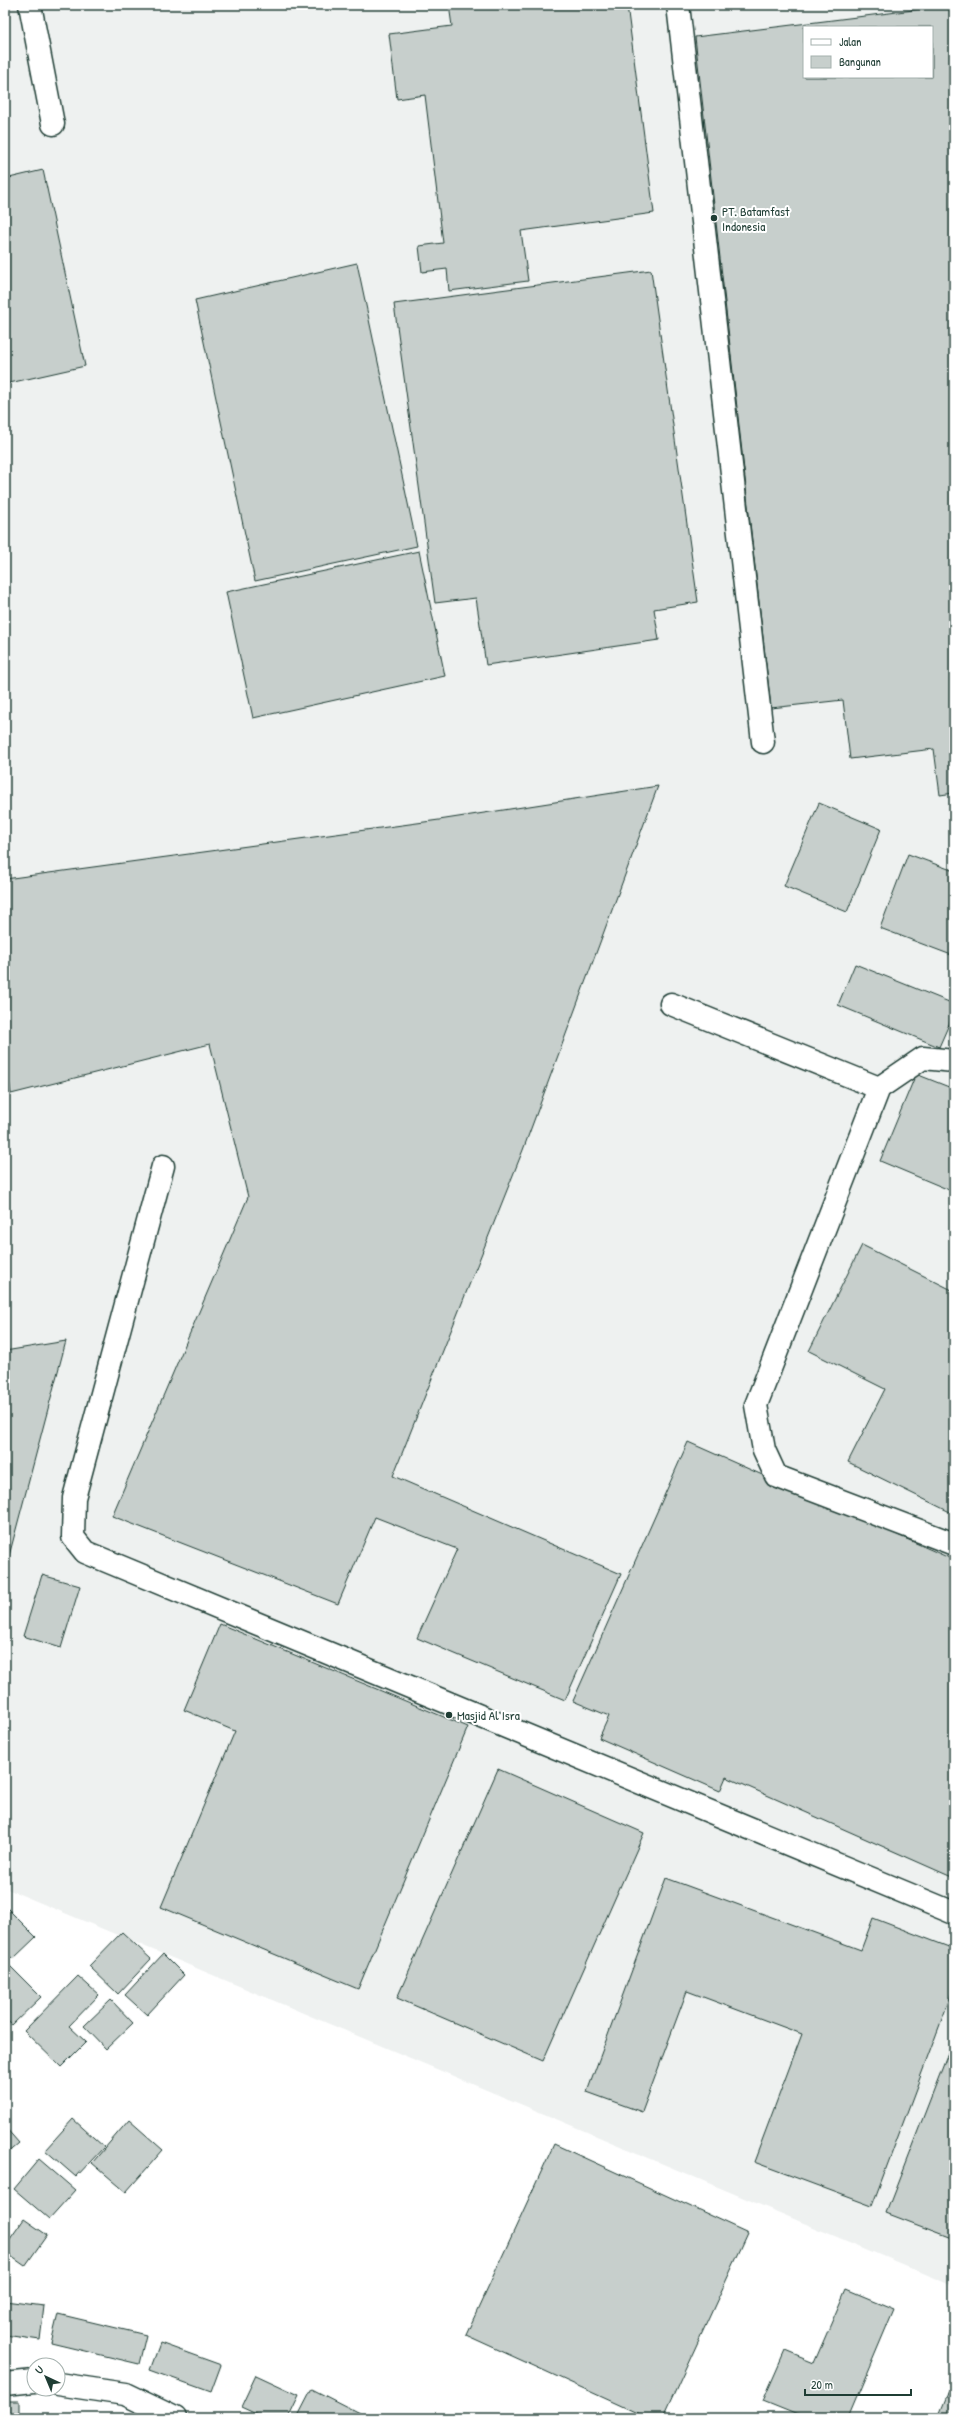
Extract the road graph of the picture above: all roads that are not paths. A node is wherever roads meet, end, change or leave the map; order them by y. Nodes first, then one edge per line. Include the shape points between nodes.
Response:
1 (30, 5) edge
2 (678, 5) edge
3 (53, 124) dead end
4 (763, 742) dead end
5 (671, 1004) dead end
6 (954, 1061) edge
7 (879, 1088) junction
8 (163, 1166) dead end
9 (954, 1544) edge
10 (954, 1913) edge
11 (26, 2383) edge
12 (5, 2384) edge
13 (66, 2385) edge
14 (175, 2418) edge

1 - 3 street
2 - 4 street
5 - 7 street
6 - 7 street via 923,1058
7 - 9 street via 756,1405 764,1450 776,1476
8 - 10 street via 74,1498 73,1536 85,1552
11 - 12 street
13 - 14 street via 125,2394

